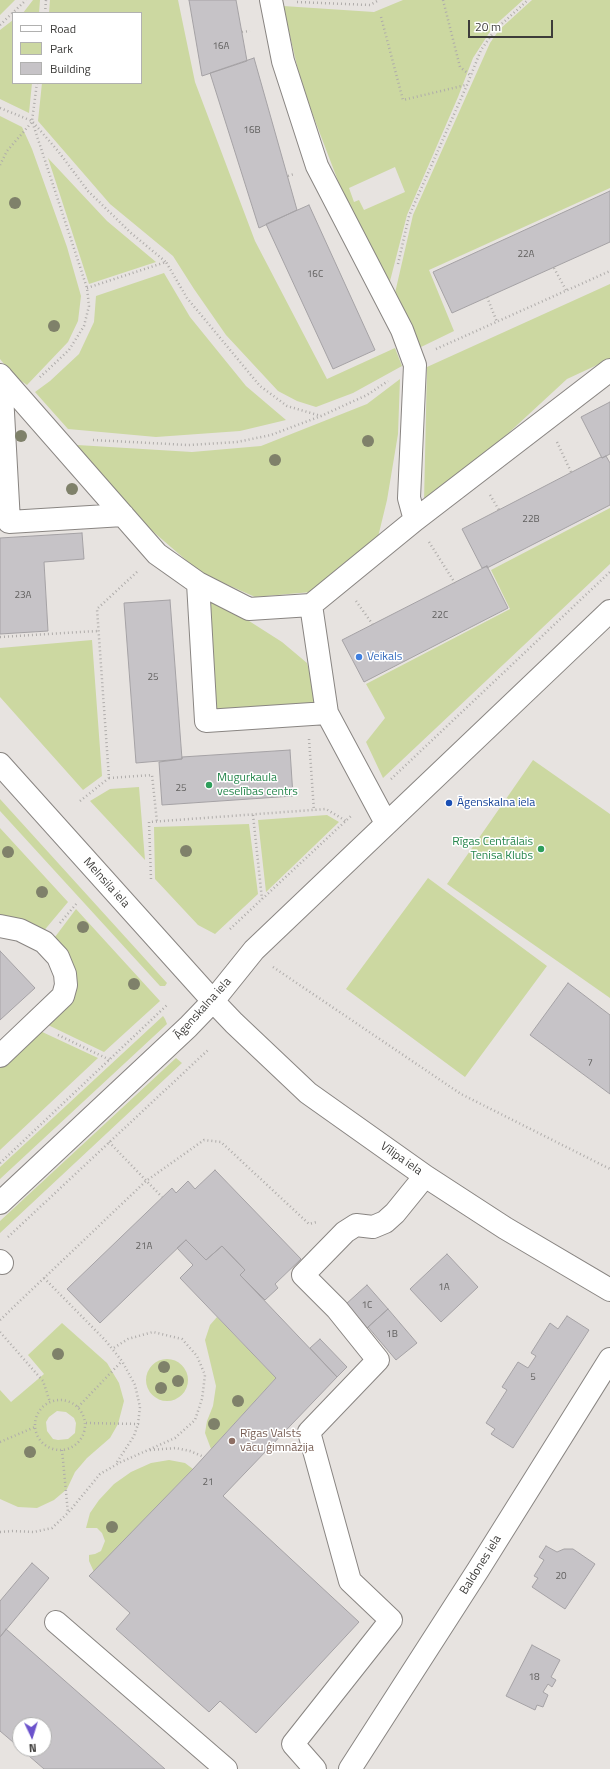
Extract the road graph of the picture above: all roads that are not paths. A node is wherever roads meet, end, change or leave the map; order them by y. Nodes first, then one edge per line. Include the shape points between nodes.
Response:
1 (272, 0) edge
2 (610, 370) edge
3 (0, 376) edge
4 (123, 515) junction
5 (415, 520) junction
6 (198, 584) junction
7 (311, 605) junction
8 (610, 611) edge
9 (317, 714) junction
10 (0, 764) edge
11 (386, 823) junction
12 (0, 926) edge
13 (213, 1001) junction
14 (0, 1056) edge
15 (425, 1176) junction
16 (0, 1203) edge
17 (610, 1290) edge
18 (610, 1359) edge
19 (56, 1622) dead end
20 (226, 1769) edge
21 (315, 1769) edge
22 (350, 1769) edge

1 - 5 street via 283,61 317,166 402,330 415,365 409,498
2 - 5 street
3 - 4 street
3 - 4 street via 9,522
4 - 6 street via 157,554
5 - 7 street
6 - 7 street via 249,609
6 - 9 street via 206,721
7 - 9 street
8 - 11 street, Āgenskalna iela
9 - 11 street via 372,796
10 - 13 street, Melnsila iela
11 - 13 street, Āgenskalna iela via 254,950
12 - 14 street via 20,930 44,942 58,957 65,974 66,985 63,996
13 - 15 street, Vīlipa iela via 308,1093
13 - 16 street, Āgenskalna iela
15 - 17 street, Vīlipa iela via 505,1228
15 - 21 street via 385,1222 373,1227 356,1225 345,1232 303,1274 337,1309 378,1360 309,1432 350,1581 391,1620 293,1744
18 - 22 street, Baldones iela
19 - 20 street

